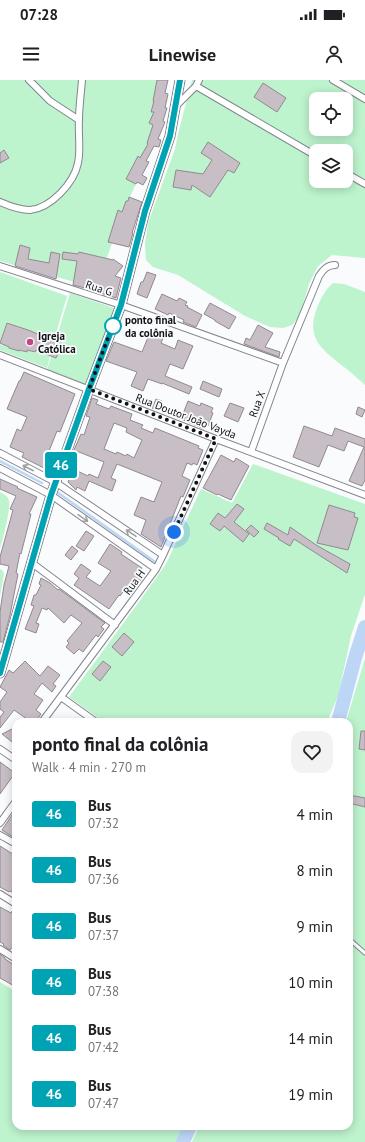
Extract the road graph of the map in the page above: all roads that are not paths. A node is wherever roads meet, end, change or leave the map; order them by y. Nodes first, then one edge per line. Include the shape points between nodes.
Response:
1 (30, 80) edge
2 (82, 80) edge
3 (180, 80) edge
4 (199, 80) edge
5 (333, 80) edge
6 (196, 86) junction
7 (365, 99) edge
8 (175, 107) junction
9 (78, 120) junction
10 (309, 152) edge
11 (353, 177) edge
12 (365, 184) edge
13 (0, 202) edge
14 (335, 265) dead end
15 (0, 266) edge
16 (121, 305) junction
17 (0, 355) edge
18 (283, 363) junction
19 (89, 389) junction
20 (216, 439) junction
21 (251, 452) junction
22 (0, 453) edge
23 (0, 468) edge
24 (55, 482) junction
25 (51, 495) junction
26 (365, 495) edge
27 (164, 555) junction
28 (32, 563) junction
29 (156, 569) junction
30 (115, 625) junction
31 (0, 673) edge
32 (61, 697) junction
33 (45, 718) edge
34 (90, 718) edge
35 (0, 749) edge
36 (12, 756) edge
37 (12, 806) edge
38 (0, 823) edge
39 (0, 834) edge
40 (12, 842) edge
41 (0, 894) edge
42 (12, 902) edge
43 (353, 942) edge
44 (0, 949) edge
45 (365, 953) edge
46 (12, 956) edge

1 - 9 street via 50,101
2 - 9 street
3 - 8 main road
4 - 6 street
5 - 7 street
6 - 8 street
6 - 10 street
8 - 16 main road via 170,136 145,211
9 - 13 street via 79,158 70,182 60,193 49,202 31,210 19,209
11 - 12 street
14 - 18 street, Rua X via 324,269 319,276
15 - 16 street, Rua G
16 - 18 street, Rua G
16 - 19 main road
17 - 19 street, Rua Doutor João Vayda
18 - 21 street, Rua X
19 - 20 street, Rua Doutor João Vayda
19 - 24 main road
20 - 21 street, Rua Doutor João Vayda
20 - 27 street, Rua H
21 - 26 street, Rua Doutor João Vayda
24 -> 22 street
23 - 25 street
24 - 25 main road
27 -> 24 street
25 - 28 main road
25 -> 29 street
27 - 29 street, Rua H
28 - 30 street
28 - 31 main road
29 - 30 street, Rua H
30 - 32 street, Rua H
32 - 33 street, Rua H
32 - 34 street
35 - 36 street
37 - 38 street
39 - 40 street
41 - 42 street
43 - 45 lane
44 - 46 street

